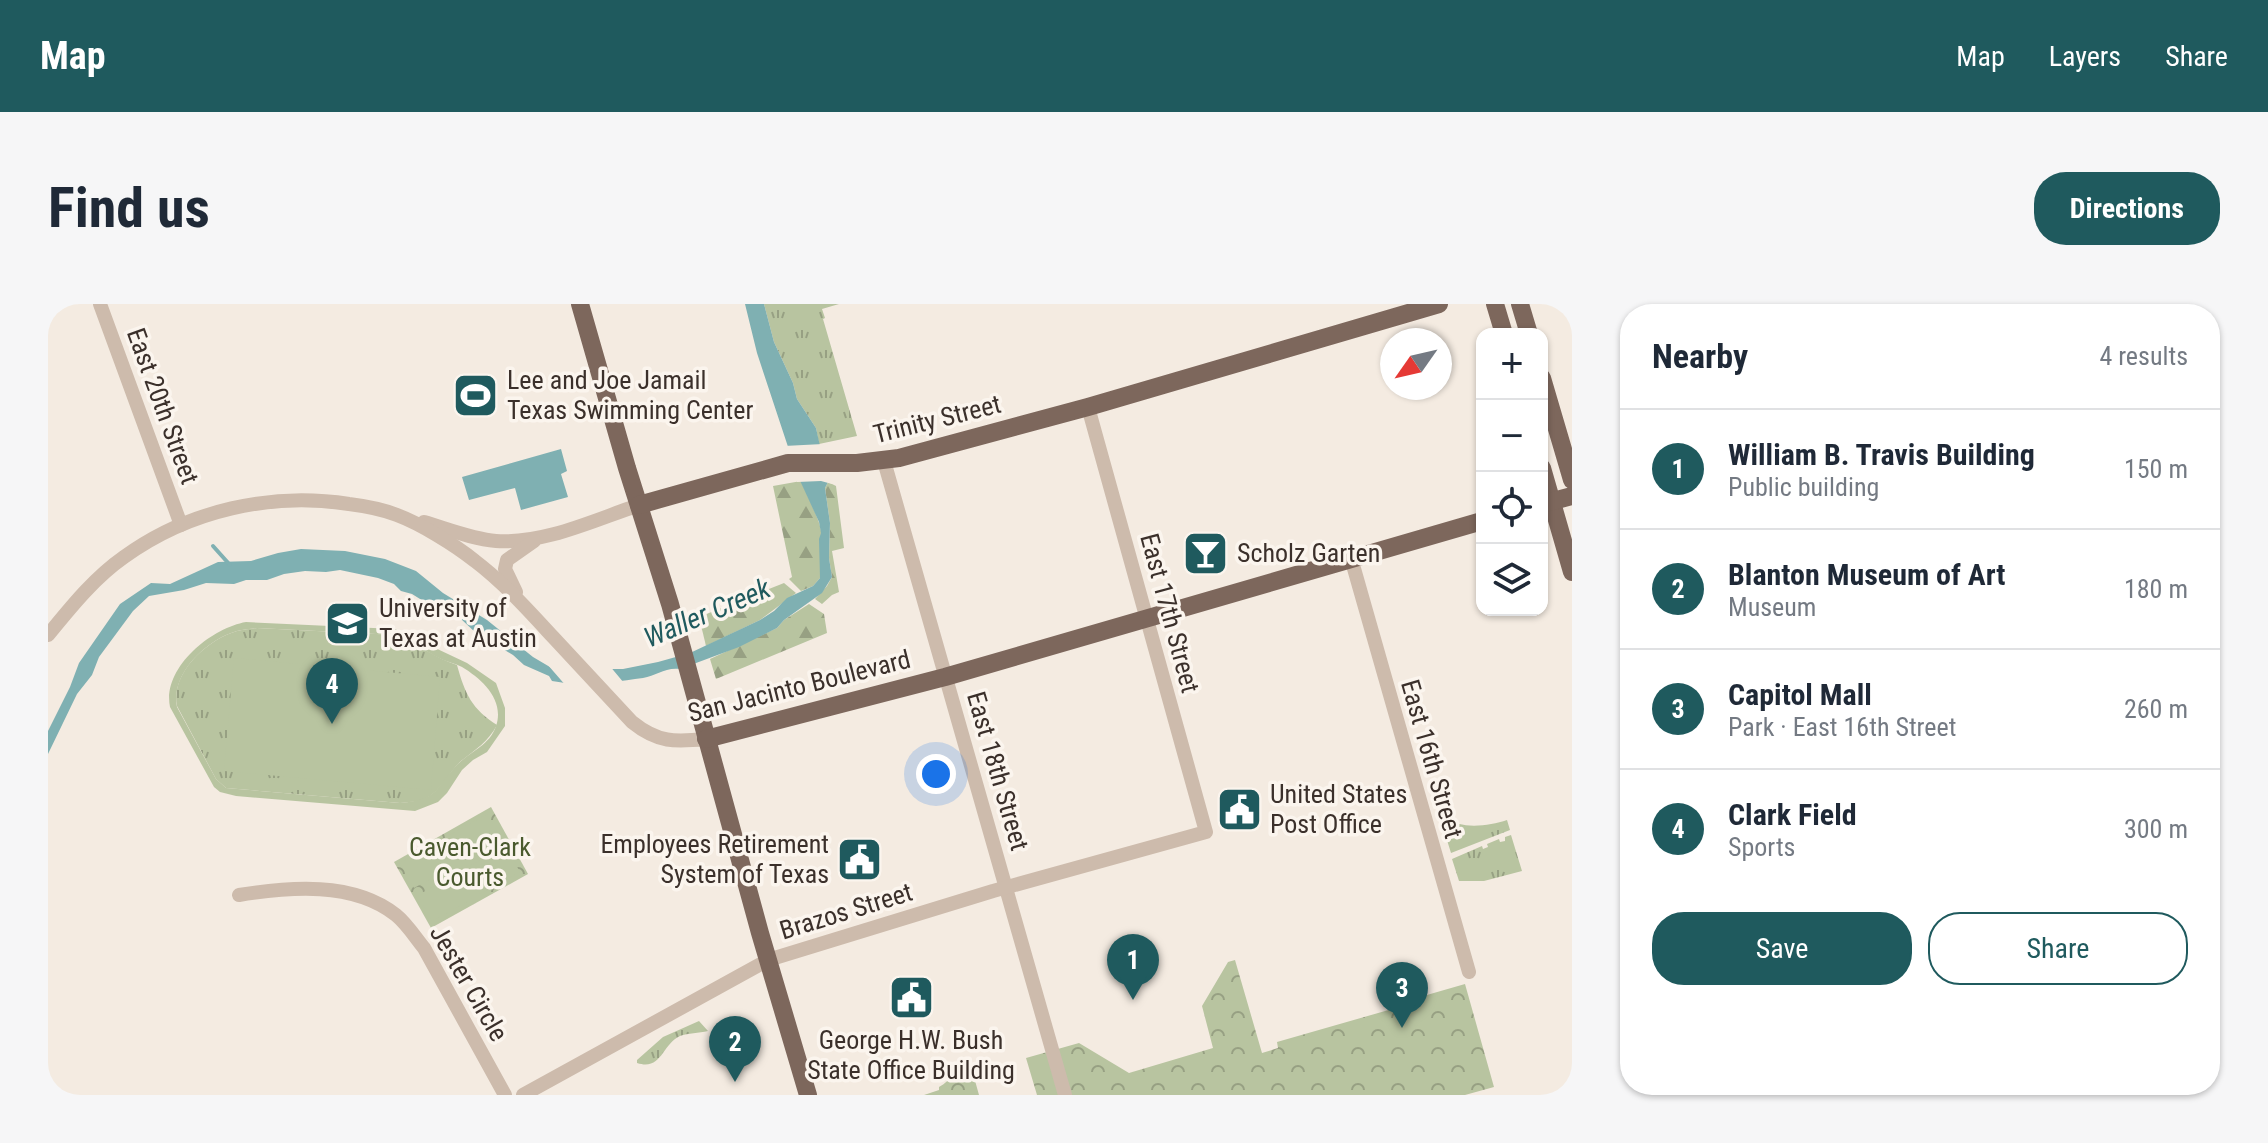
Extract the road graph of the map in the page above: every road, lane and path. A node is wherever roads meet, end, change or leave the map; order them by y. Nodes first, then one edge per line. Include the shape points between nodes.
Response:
1 (100, 304) edge
2 (580, 304) edge
3 (1439, 304) edge
4 (1495, 304) edge
5 (1520, 304) edge
6 (1502, 328) edge
7 (1527, 328) edge
8 (1548, 398) edge
9 (1088, 407) junction
10 (884, 461) junction
11 (1572, 480) edge
12 (1572, 496) edge
13 (1548, 503) edge
14 (639, 505) junction
15 (1548, 506) edge
16 (397, 515) junction
17 (1476, 523) edge
18 (181, 525) junction
19 (541, 537) junction
20 (1351, 558) junction
21 (1572, 572) edge
22 (525, 607) junction
23 (1146, 619) junction
24 (48, 635) edge
25 (945, 677) junction
26 (706, 739) junction
27 (1206, 832) joint
28 (1007, 887) junction
29 (239, 895) dead end
30 (768, 960) junction
31 (1469, 972) dead end
32 (505, 1095) edge
33 (523, 1095) edge
34 (808, 1095) edge
35 (1065, 1095) edge

1 - 18 street, East 20th Street
2 - 14 main road
3 - 9 main road, Trinity Street
4 - 6 main road
5 - 7 main road
8 - 11 main road
9 - 10 main road, Trinity Street
9 - 23 street, East 17th Street
10 - 14 main road, Trinity Street via 797,462
10 - 25 street, East 18th Street
12 - 13 main road
14 - 19 street, Trinity Street
14 - 26 main road
15 - 21 main road
16 - 18 street, San Jacinto Boulevard via 329,501 274,500
16 - 19 street, Trinity Street via 493,541
16 - 22 street, San Jacinto Boulevard via 464,553
17 - 20 main road, San Jacinto Boulevard
18 - 24 street, San Jacinto Boulevard via 108,570
19 - 22 street via 507,560 509,580
20 - 23 main road, San Jacinto Boulevard
20 - 31 street, East 16th Street
22 - 26 street, San Jacinto Boulevard via 646,734 674,742
23 - 25 main road, San Jacinto Boulevard
23 - 27 street, East 17th Street
25 - 26 main road, San Jacinto Boulevard
25 - 28 street, East 18th Street
26 - 30 main road
27 - 28 street, Brazos Street
28 - 30 street, Brazos Street
28 - 35 street, East 18th Street
29 - 32 street, Jester Circle via 328,890 362,897 396,916 424,948
30 - 33 street, Brazos Street
30 - 34 main road

